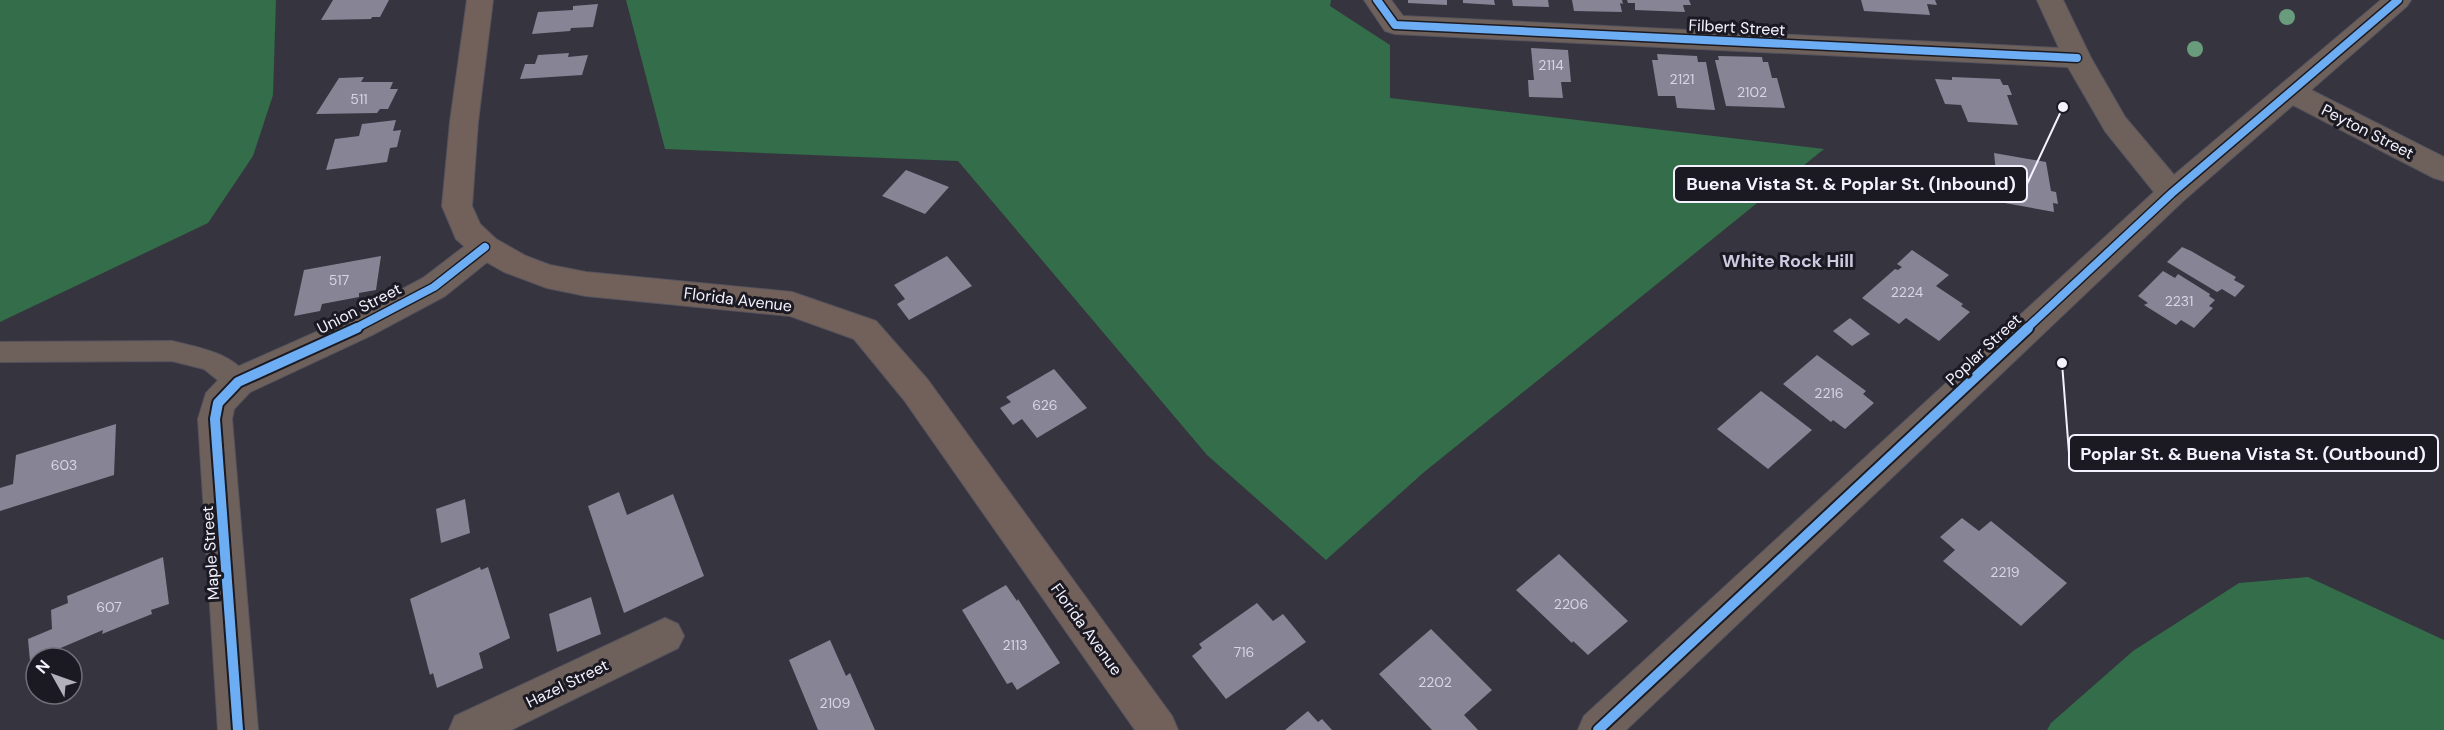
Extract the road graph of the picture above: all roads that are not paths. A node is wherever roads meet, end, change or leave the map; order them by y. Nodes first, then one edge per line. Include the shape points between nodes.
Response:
1 (480, 0) edge
2 (1377, 0) edge
3 (2050, 0) edge
4 (2398, 0) edge
5 (2077, 58) junction
6 (2291, 92) junction
7 (2444, 170) edge
8 (2172, 193) junction
9 (485, 247) junction
10 (0, 352) edge
11 (238, 382) junction
12 (665, 636) dead end
13 (238, 730) edge
14 (469, 730) edge
15 (1158, 730) edge
16 (1598, 730) edge

1 - 9 main road, Florida Avenue via 458,206 467,231
2 - 5 street, Filbert Street via 1395,25
3 - 5 street
4 - 6 street, Poplar Street
5 - 8 street via 2115,124
6 - 7 street, Peyton Street
6 - 8 street, Poplar Street
8 - 16 street, Poplar Street
9 - 11 street, Union Street via 434,287 361,326
9 - 15 main road, Florida Avenue via 547,276 586,284 792,304 865,330 916,390
10 - 11 lane via 172,351 212,361
11 - 13 street, Maple Street via 218,403 215,419
12 - 14 street, Hazel Street

